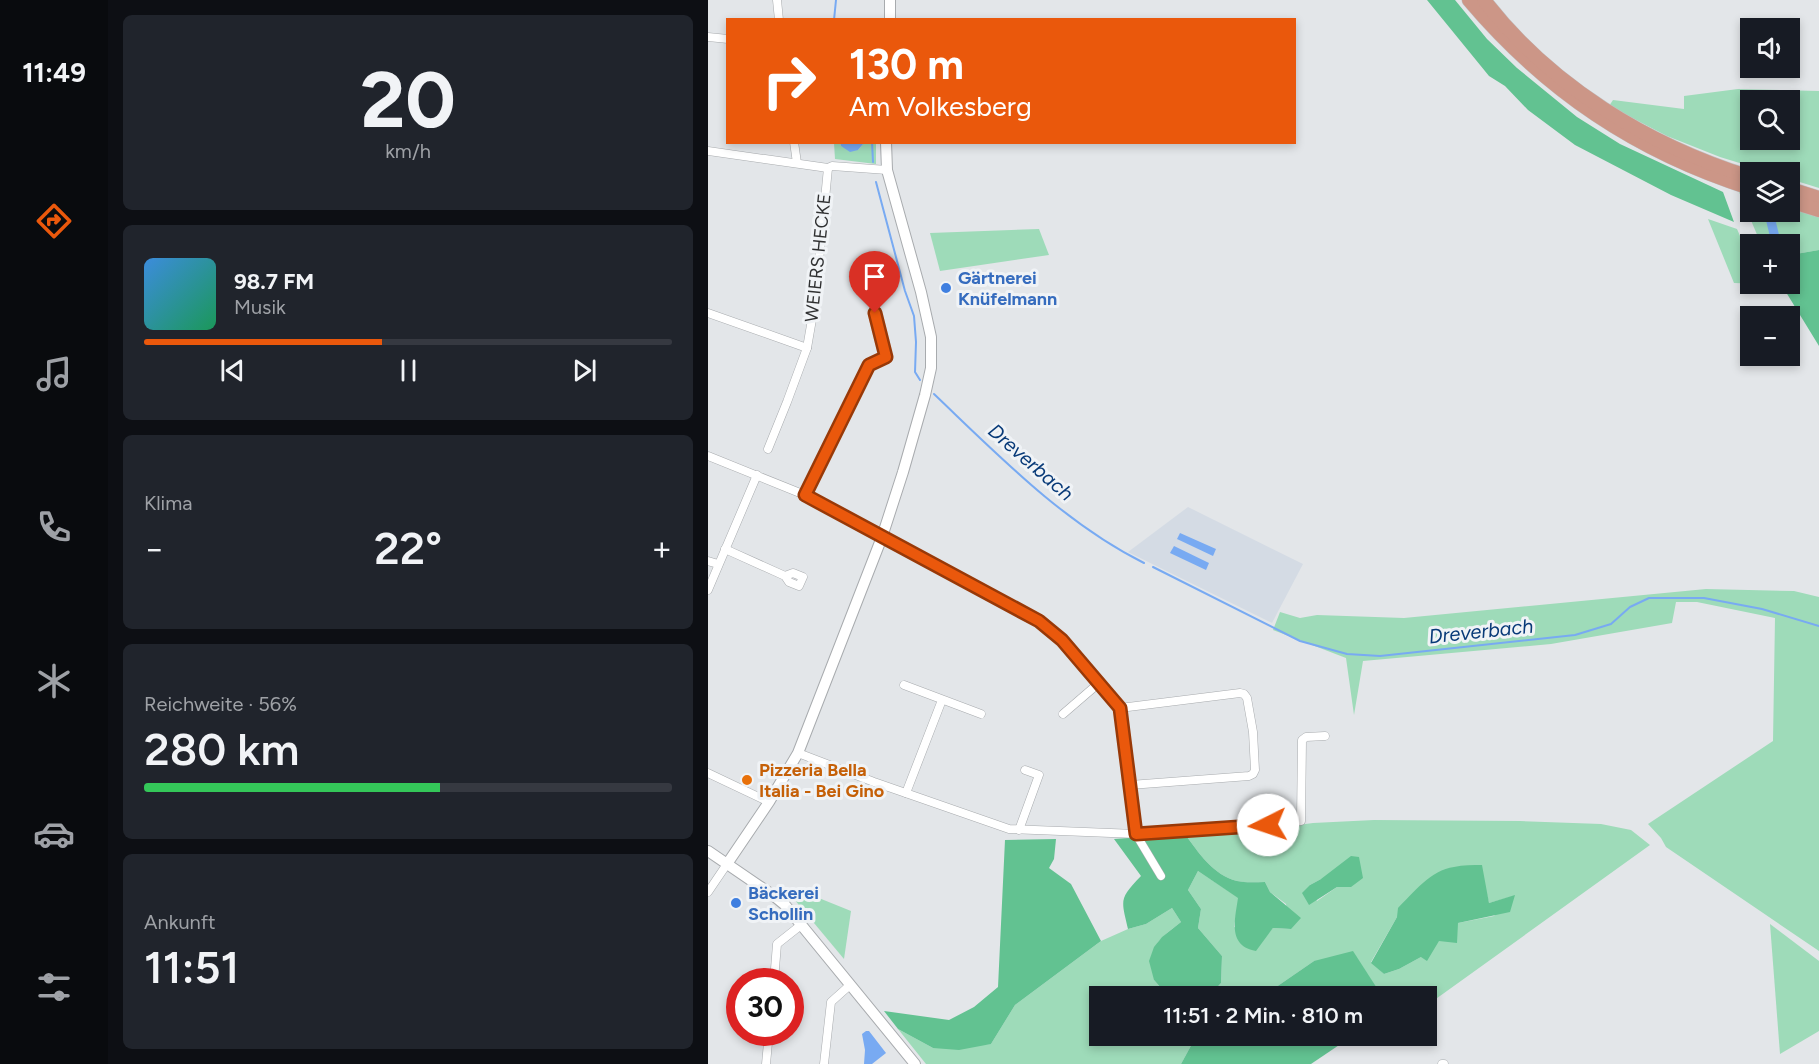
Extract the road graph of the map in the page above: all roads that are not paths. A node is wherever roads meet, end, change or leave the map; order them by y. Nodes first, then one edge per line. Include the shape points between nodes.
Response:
1 (777, 0) edge
2 (890, 0) edge
3 (1469, 0) edge
4 (1488, 5) edge
5 (779, 18) edge
6 (890, 18) edge
7 (708, 37) edge
8 (726, 39) edge
9 (794, 144) edge
10 (886, 144) edge
11 (708, 151) edge
12 (797, 163) junction
13 (828, 168) junction
14 (887, 170) junction
15 (1740, 174) edge
16 (1740, 185) edge
17 (1800, 192) edge
18 (1819, 198) edge
19 (1800, 204) edge
20 (1819, 210) edge
21 (862, 291) dead end
22 (708, 313) edge
23 (807, 348) junction
24 (768, 449) dead end
25 (708, 456) edge
26 (757, 475) junction
27 (805, 495) junction
28 (882, 537) junction
29 (725, 549) junction
30 (708, 561) edge
31 (718, 564) junction
32 (785, 576) dead end
33 (708, 590) edge
34 (1100, 683) junction
35 (904, 685) dead end
36 (942, 700) junction
37 (1120, 708) junction
38 (981, 714) dead end
39 (1063, 714) dead end
40 (1325, 736) dead end
41 (798, 753) junction
42 (1025, 770) dead end
43 (708, 773) edge
44 (1130, 784) junction
45 (906, 793) junction
46 (769, 802) junction
47 (1020, 830) junction
48 (1136, 834) junction
49 (708, 851) edge
50 (727, 864) junction
51 (1161, 876) dead end
52 (708, 892) edge
53 (801, 925) junction
54 (775, 968) edge
55 (850, 985) junction
56 (768, 1046) edge
57 (766, 1064) edge
58 (824, 1064) edge
59 (915, 1064) edge

1 - 5 street
2 - 6 street
3 - 16 highway via 1535,69 1578,104 1678,162
4 - 15 highway via 1544,63 1582,94 1649,136
7 - 8 street
9 - 12 street
10 - 14 street
11 - 12 street
12 - 13 street
13 - 14 street
13 - 23 street, WEIERS HECKE via 816,302
14 - 28 street via 921,292 930,337 931,368
17 - 18 highway
19 - 20 highway
21 - 27 street via 870,291 886,357 869,365
22 - 23 street
23 - 24 street, WEIERS HECKE
25 - 26 street
26 - 27 street
26 - 29 street
27 - 28 street
28 - 34 street via 1039,621 1062,640
28 - 41 street
29 - 31 street
29 - 32 street
30 - 31 street
31 - 33 street
34 - 37 street
34 - 39 street
35 - 36 street
36 - 38 street
36 - 45 street
37 - 44 street
37 - 44 street via 1240,693 1247,698 1253,732 1255,770 1249,776
40 - 48 street via 1302,740 1301,821
41 - 45 street
41 - 46 street
42 - 47 street via 1039,775
43 - 46 street
44 - 48 street
45 - 47 street via 994,825
46 - 50 street
47 - 48 street
48 - 51 street
49 - 50 street
50 - 52 street
50 - 53 street via 785,905
53 - 54 street via 777,944
53 - 55 street
55 - 58 street via 831,1002
55 - 59 street
56 - 57 street

